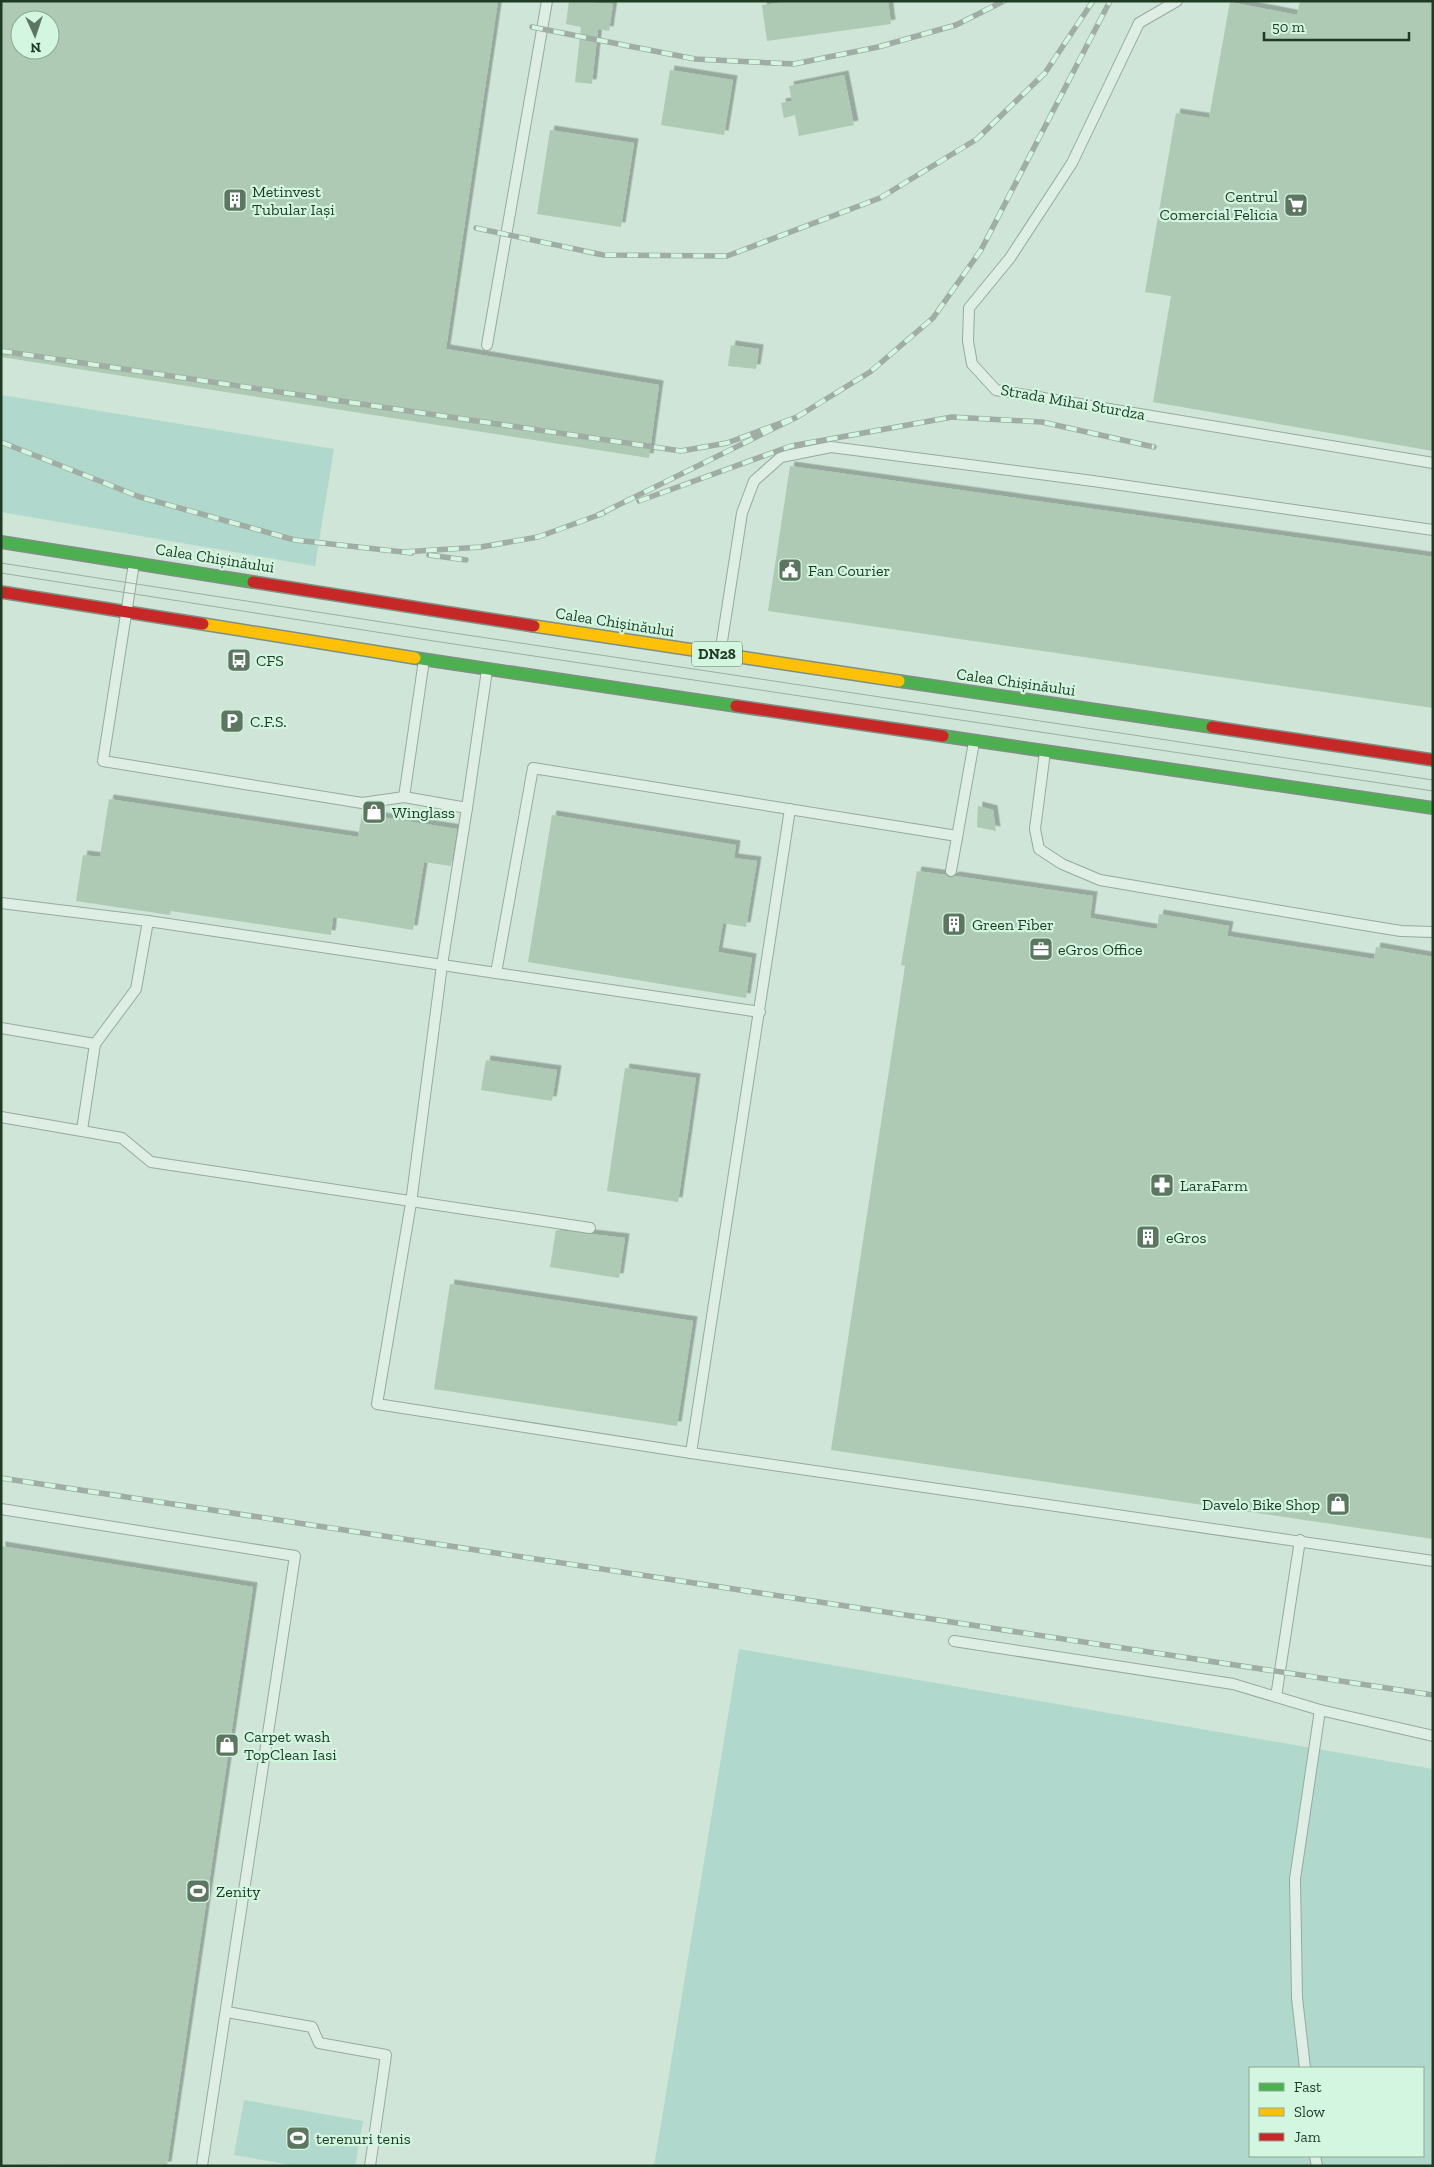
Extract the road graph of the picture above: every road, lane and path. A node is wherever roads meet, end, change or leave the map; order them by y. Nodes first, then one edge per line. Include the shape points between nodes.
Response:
1 (547, 1) edge
2 (1177, 1) edge
3 (487, 345) dead end
4 (1433, 463) edge
5 (1433, 530) edge
6 (1, 542) edge
7 (134, 562) junction
8 (1, 592) edge
9 (126, 611) junction
10 (720, 655) junction
11 (424, 658) junction
12 (487, 669) junction
13 (974, 741) junction
14 (1045, 751) junction
15 (1433, 760) edge
16 (404, 797) junction
17 (467, 808) junction
18 (790, 808) junction
19 (1433, 808) edge
20 (958, 836) junction
21 (951, 871) dead end
22 (1, 903) edge
23 (148, 921) junction
24 (1433, 932) edge
25 (442, 965) junction
26 (496, 973) junction
27 (760, 1012) junction
28 (1, 1028) edge
29 (94, 1044) junction
30 (1, 1117) edge
31 (82, 1130) junction
32 (411, 1203) junction
33 (590, 1228) dead end
34 (691, 1453) junction
35 (1, 1509) edge
36 (1300, 1540) junction
37 (1433, 1561) edge
38 (954, 1641) dead end
39 (1276, 1697) junction
40 (1320, 1710) junction
41 (1433, 1736) edge
42 (227, 2012) junction
43 (1305, 2067) edge
44 (202, 2166) edge
45 (370, 2166) edge

1 - 3 lane
2 - 4 lane, Strada Mihai Sturdza via 1139,23 1072,163 1010,258 970,308 968,341 972,364 996,390
5 - 10 lane via 831,447 781,457 754,480 742,513
6 - 7 main road, Calea Chișinăului / DN28
7 - 9 lane
7 - 10 main road, Calea Chișinăului / DN28
8 - 9 main road
9 - 11 main road
9 - 16 lane via 103,760 362,803
10 - 15 main road, Calea Chișinăului / DN28
11 - 12 main road
11 - 16 lane
12 - 13 main road
12 - 17 lane
13 - 14 main road
13 - 20 lane
14 - 19 main road
14 - 24 lane via 1035,829 1040,849 1062,864 1100,880 1142,888 1366,926
16 - 17 lane
17 - 25 lane
18 - 20 lane
18 - 26 lane via 533,768
18 - 27 lane
20 - 21 lane
22 - 23 lane
23 - 25 lane
23 - 29 lane via 136,990
25 - 26 lane
25 - 32 lane
26 - 27 lane
27 - 34 lane
28 - 29 lane
29 - 31 lane
30 - 31 lane
31 - 32 lane via 122,1138 151,1162
32 - 33 lane
32 - 34 lane via 377,1404
34 - 36 lane
35 - 42 lane via 295,1556
36 - 37 lane
36 - 39 lane
38 - 39 lane via 1233,1684
39 - 40 lane
40 - 41 lane
40 - 43 lane via 1295,1879 1297,1998
42 - 44 lane
42 - 45 lane via 312,2026 319,2043 386,2055

